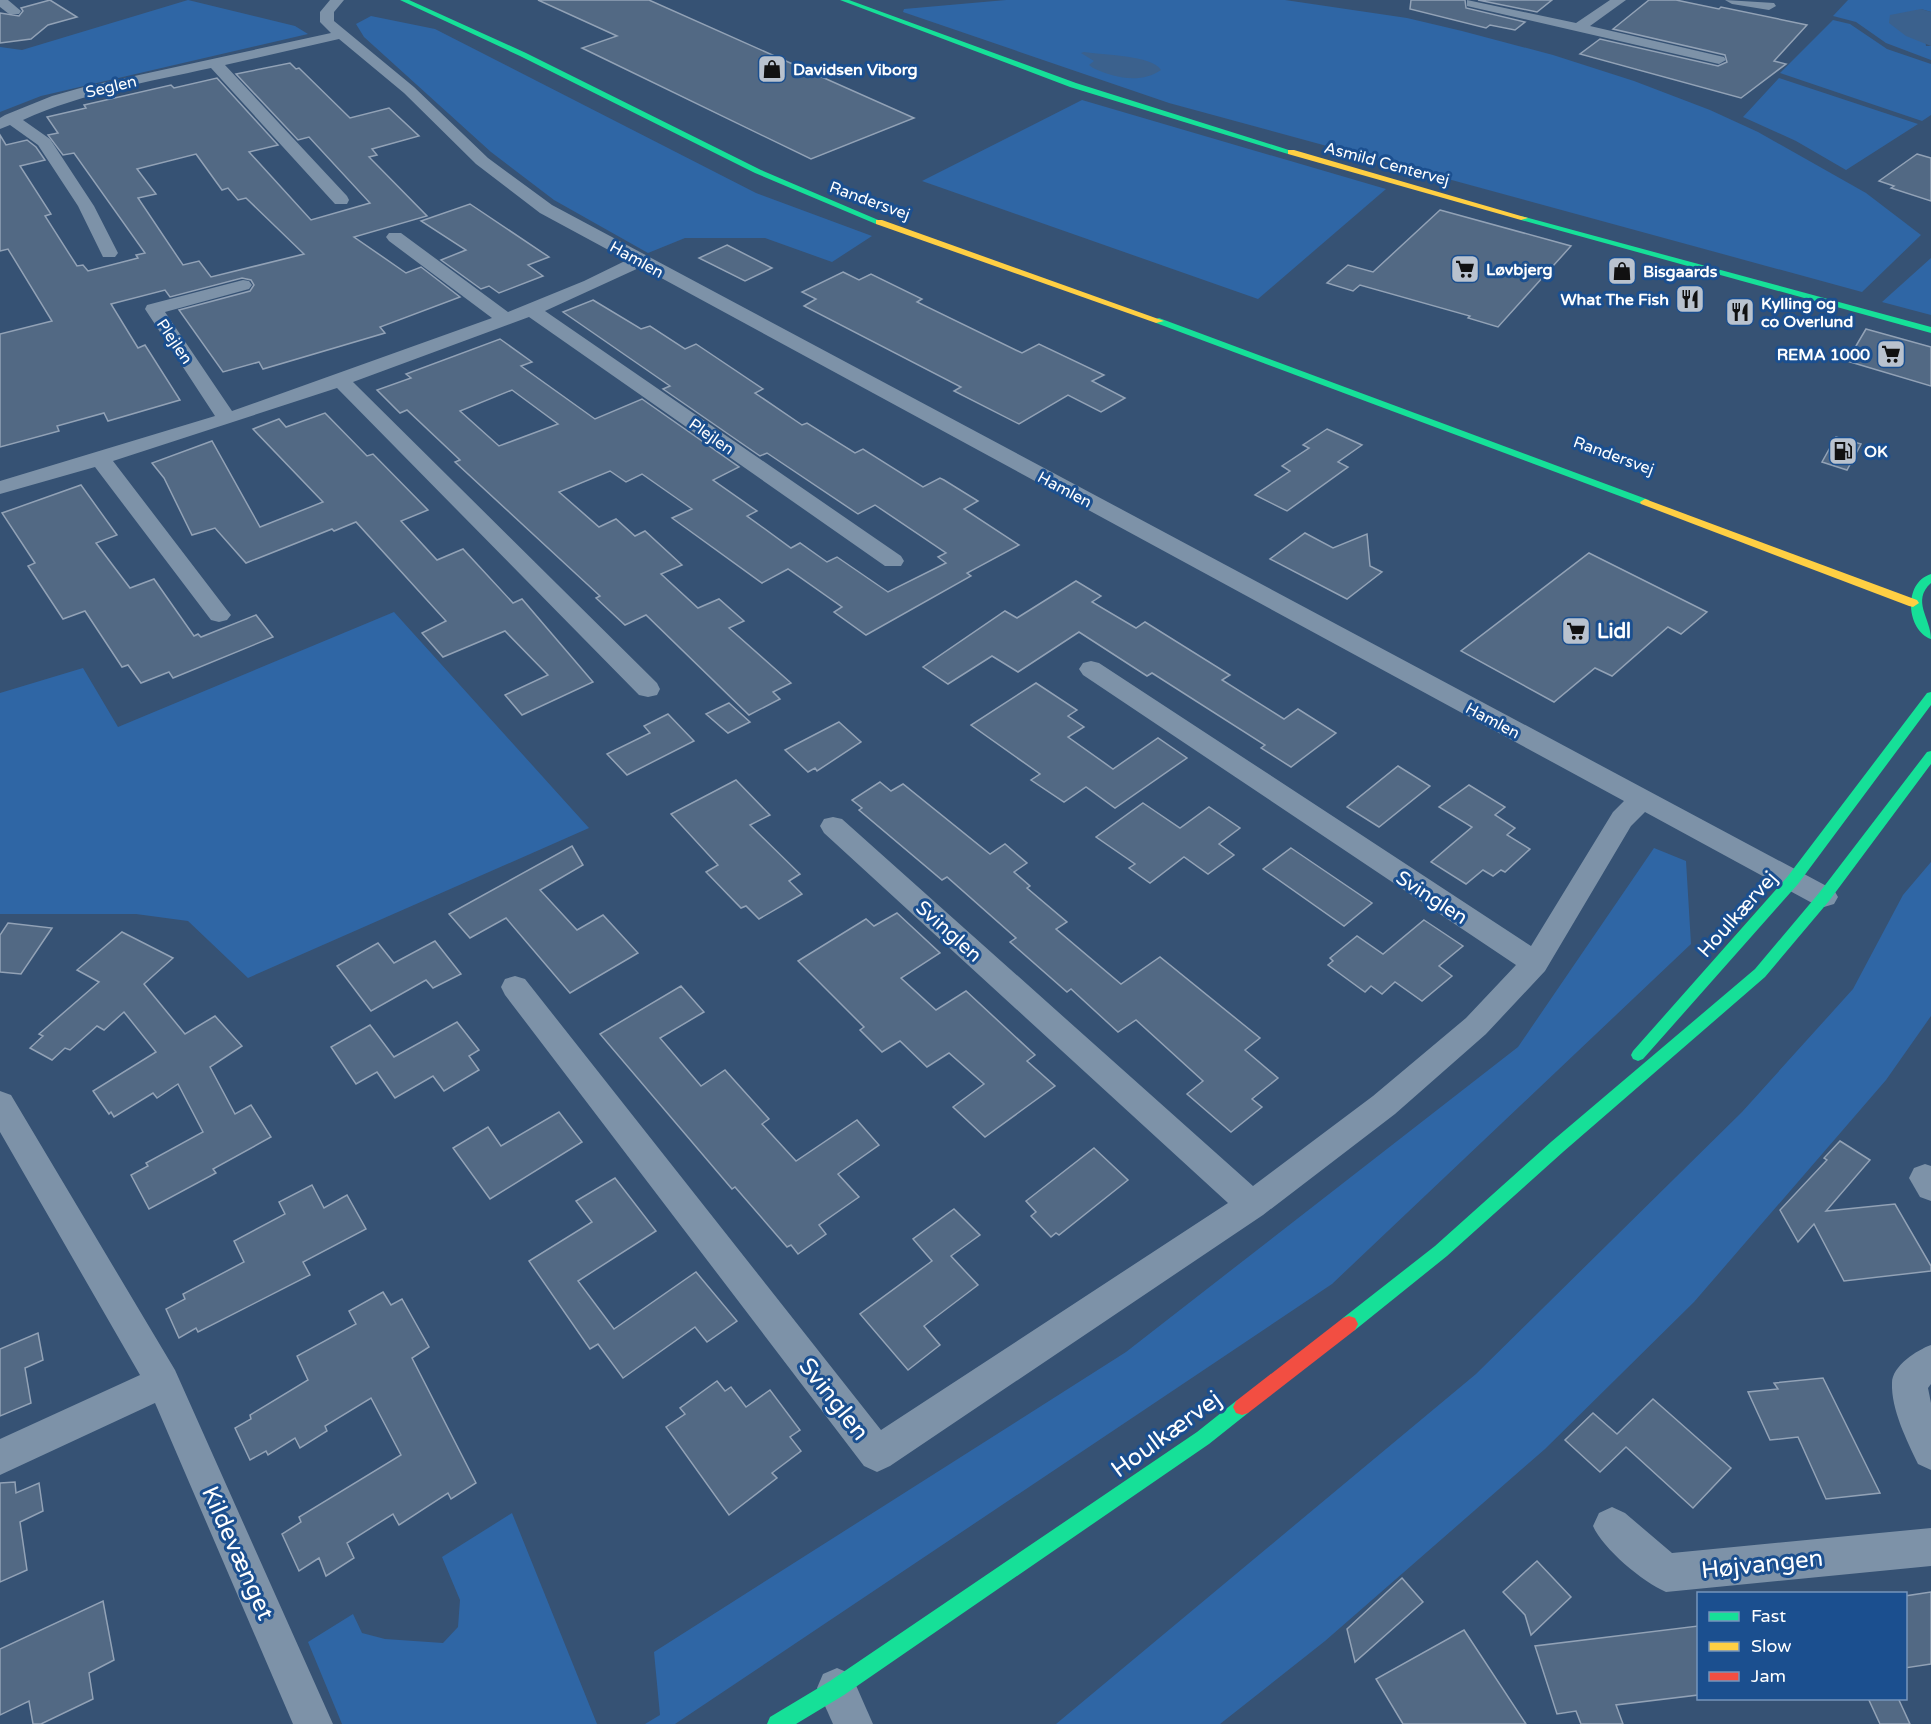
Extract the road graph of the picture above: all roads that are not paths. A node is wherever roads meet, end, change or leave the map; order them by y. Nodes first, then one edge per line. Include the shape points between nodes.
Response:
1 (0, 0) edge
2 (337, 0) edge
3 (355, 0) edge
4 (403, 0) edge
5 (424, 0) edge
6 (843, 0) edge
7 (1619, 0) edge
8 (1732, 0) edge
9 (1472, 3) dead end
10 (1769, 6) dead end
11 (14, 11) dead end
12 (455, 21) junction
13 (1579, 27) junction
14 (342, 32) junction
15 (1719, 60) dead end
16 (214, 63) junction
17 (5, 121) edge
18 (341, 200) dead end
19 (395, 237) dead end
20 (110, 253) dead end
21 (639, 261) junction
22 (243, 285) dead end
23 (531, 310) junction
24 (505, 319) junction
25 (1931, 330) edge
26 (1291, 368) junction
27 (341, 381) junction
28 (227, 419) junction
29 (1509, 436) dead end
30 (101, 460) junction
31 (0, 488) edge
32 (893, 561) dead end
33 (1922, 579) edge
34 (1913, 603) junction
35 (219, 615) dead end
36 (1931, 635) edge
37 (1091, 669) dead end
38 (648, 689) dead end
39 (1931, 696) edge
40 (1931, 755) edge
41 (1642, 799) junction
42 (833, 826) dead end
43 (1793, 880) junction
44 (1824, 897) junction
45 (1535, 963) junction
46 (515, 987) dead end
47 (0, 1104) edge
48 (1557, 1147) junction
49 (1252, 1205) junction
50 (1931, 1361) edge
51 (163, 1382) junction
52 (1931, 1452) edge
53 (0, 1457) edge
54 (1612, 1526) dead end
55 (1931, 1547) edge
56 (837, 1688) junction
57 (313, 1724) edge
58 (777, 1724) edge
59 (853, 1724) edge

1 - 11 street
2 - 14 street, Hamlen via 327,12 327,22
3 - 14 street via 340,12 337,21
4 - 12 street, Randersvej
5 - 12 street, Randersvej
6 - 25 street, Asmild Centervej via 995,60 1142,110
7 - 13 street
8 - 10 street
9 - 13 street
12 - 26 street, Randersvej via 824,202
13 - 15 street
14 - 16 street, Seglen
14 - 21 street, Hamlen via 491,168 546,209
16 - 17 street, Seglen via 89,90
16 - 18 street
17 - 20 street, Seglen via 44,142 86,206
19 - 24 street
21 - 23 street
21 - 41 street, Hamlen
22 - 28 street, Plejlen via 154,309
23 - 24 street
23 - 32 street, Plejlen
24 - 27 street
26 - 29 street, Randersvej
26 - 34 street, Randersvej
27 - 28 street
27 - 38 street
28 - 30 street
30 - 31 street
30 - 35 street
33 - 34 street
34 - 36 street via 1915,613
37 - 45 street, Svinglen
39 - 43 street, Houlkærvej
40 - 44 street, Houlkærvej
41 - 43 street, Hamlen
41 - 45 street, Svinglen via 1622,819
42 - 49 street, Svinglen
43 - 44 street, Hamlen
43 - 48 street, Houlkærvej
44 - 48 street, Houlkærvej via 1760,974
45 - 49 street, Svinglen via 1476,1026 1384,1106
46 - 49 street, Svinglen via 877,1455
47 - 51 street, Kildevænget
48 - 56 street, Houlkærvej via 1441,1251 1203,1438
50 - 52 street via 1909,1382 1918,1425
51 - 53 street
51 - 57 street, Kildevænget
54 - 55 street, Højvangen via 1666,1574
56 - 58 street, Houlkærvej
56 - 59 street

